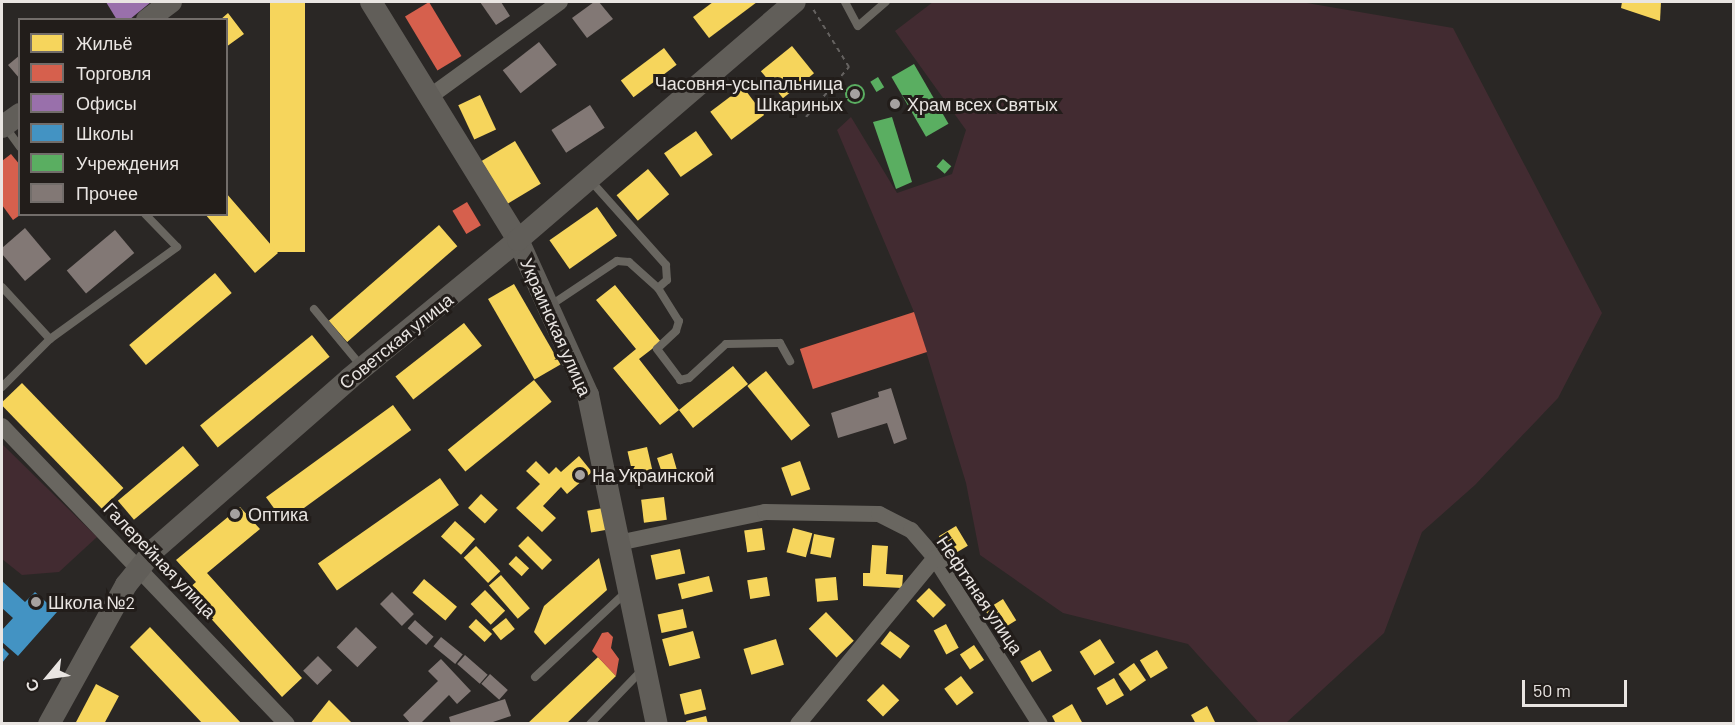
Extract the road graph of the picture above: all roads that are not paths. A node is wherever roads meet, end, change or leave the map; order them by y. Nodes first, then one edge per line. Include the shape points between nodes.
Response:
1 (171, 2) edge
2 (371, 2) edge
3 (560, 2) edge
4 (845, 2) edge
5 (886, 2) edge
6 (800, 8) edge
7 (150, 18) edge
8 (432, 95) junction
9 (8, 122) edge
10 (18, 143) edge
11 (589, 179) junction
12 (147, 216) edge
13 (518, 240) junction
14 (2, 287) edge
15 (658, 288) junction
16 (548, 307) junction
17 (314, 309) dead end
18 (50, 339) junction
19 (790, 361) dead end
20 (362, 367) junction
21 (2, 387) edge
22 (2, 426) edge
23 (618, 543) junction
24 (935, 558) junction
25 (138, 565) junction
26 (628, 590) junction
27 (645, 668) junction
28 (536, 677) dead end
29 (1033, 720) edge
30 (49, 723) edge
31 (287, 723) edge
32 (590, 723) edge
33 (657, 723) edge
34 (798, 723) edge

1 - 7 main road
2 - 8 main road, Украинская улица
3 - 8 street
4 - 5 lane via 858,26
6 - 11 main road, Советская улица
8 - 13 main road, Украинская улица
9 - 10 lane
11 - 13 main road, Советская улица
11 - 15 lane via 666,265 667,280
12 - 18 lane via 177,247
13 - 16 main road, Украинская улица
13 - 20 main road, Советская улица
14 - 18 lane
15 - 16 lane via 629,262 617,261
15 - 19 lane via 679,321 676,331 657,349 680,380 689,378 726,344 780,344
16 - 23 main road, Украинская улица via 588,395
17 - 20 lane
18 - 21 lane
20 - 25 main road, Советская улица
22 - 25 street, Галерейная улица
23 - 24 street, Нефтяная улица via 765,512 879,514 911,530
23 - 26 main road, Украинская улица
24 - 29 street, Нефтяная улица
24 - 34 street
25 - 30 main road, Советская улица
25 - 31 street, Галерейная улица
26 - 27 main road, Украинская улица
26 - 28 lane
27 - 32 lane
27 - 33 main road, Украинская улица

